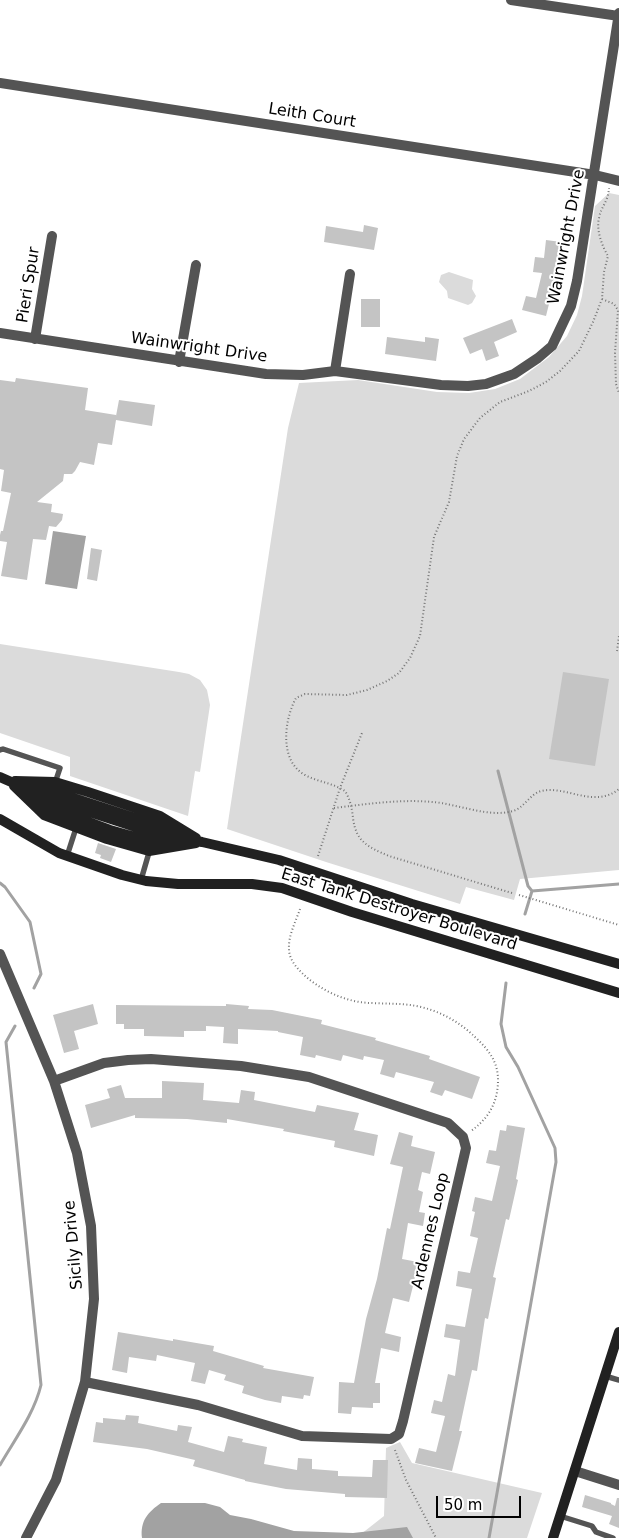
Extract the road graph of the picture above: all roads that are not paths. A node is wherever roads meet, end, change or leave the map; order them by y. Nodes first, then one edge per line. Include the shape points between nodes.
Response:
1 (511, 0) edge
2 (619, 15) edge
3 (0, 83) edge
4 (595, 175) junction
5 (614, 180) edge
6 (52, 236) dead end
7 (196, 265) dead end
8 (350, 274) dead end
9 (0, 333) edge
10 (35, 339) junction
11 (179, 362) junction
12 (335, 371) junction
13 (0, 750) edge
14 (4, 779) edge
15 (50, 799) junction
16 (82, 810) junction
17 (0, 819) edge
18 (154, 833) junction
19 (202, 842) junction
20 (67, 856) junction
21 (141, 880) junction
22 (0, 954) edge
23 (619, 964) edge
24 (4, 973) edge
25 (619, 993) edge
26 (54, 1080) junction
27 (619, 1332) edge
28 (617, 1345) edge
29 (605, 1376) junction
30 (619, 1380) edge
31 (85, 1382) junction
32 (575, 1471) junction
33 (619, 1485) edge
34 (560, 1516) junction
35 (26, 1538) edge
36 (554, 1538) edge
37 (613, 1538) edge

1 - 2 street
2 - 4 street, Wainwright Drive
3 - 4 street, Leith Court
4 - 5 street, Leith Court
4 - 12 street, Wainwright Drive via 571,306 552,346 538,358 514,374 486,384 468,386
6 - 10 street, Pieri Spur
7 - 11 street
8 - 12 street
9 - 10 street, Wainwright Drive
10 - 11 street, Wainwright Drive
11 - 12 street, Wainwright Drive via 266,374 303,375
13 - 15 lane via 60,768
14 - 15 street
14 - 15 street
14 - 15 street
15 - 16 street
15 - 16 street
15 - 16 street
16 - 18 street
16 - 18 street
16 - 18 street via 106,839
16 - 20 lane
17 - 20 street, East Tank Destroyer Boulevard
18 - 19 street, East Tank Destroyer Boulevard
18 - 19 street
18 - 19 street
18 - 21 lane
19 - 23 street, East Tank Destroyer Boulevard via 280,860 412,904
20 - 21 street, East Tank Destroyer Boulevard
21 - 25 street, East Tank Destroyer Boulevard via 282,888
22 - 24 street, Sicily Drive
24 - 26 street, Sicily Drive
26 - 31 street, Sicily Drive via 78,1153 91,1226 94,1299
26 - 31 street, Ardennes Loop via 104,1063 151,1059 241,1066 309,1077 448,1123 463,1137 466,1148 405,1411 398,1434 391,1439 302,1436 198,1405
27 - 28 street
28 - 29 street
29 - 30 lane
29 - 32 street
31 - 35 street, Sicily Drive via 56,1480
32 - 33 street
32 - 34 street
34 - 36 street
34 - 37 lane via 592,1526 596,1532

